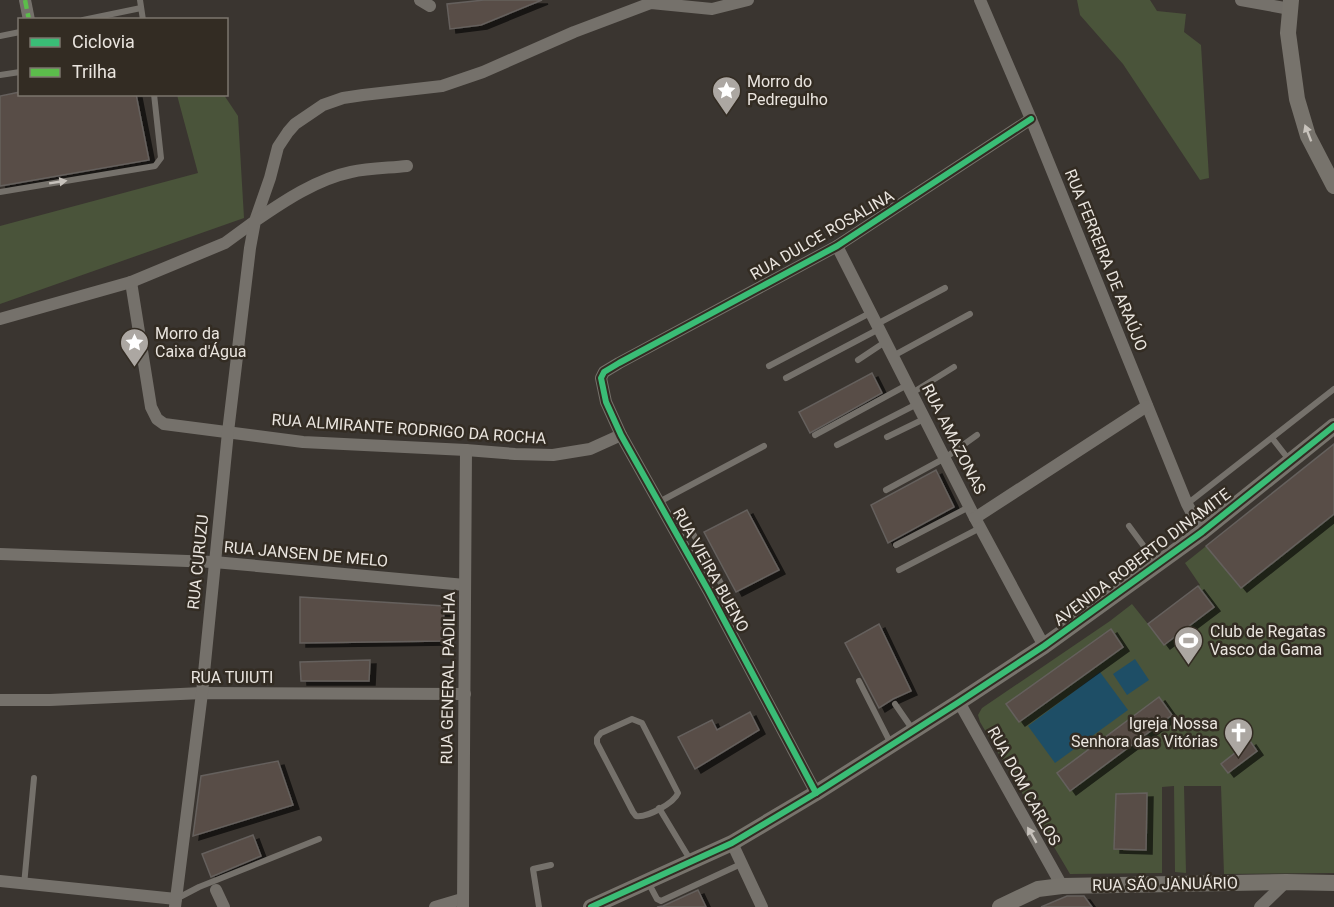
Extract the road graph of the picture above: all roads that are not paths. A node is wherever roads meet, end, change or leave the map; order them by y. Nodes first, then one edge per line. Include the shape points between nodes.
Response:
1 (25, 0) edge
2 (140, 0) edge
3 (748, 0) edge
4 (980, 0) edge
5 (1241, 0) edge
6 (1291, 5) edge
7 (141, 8) junction
8 (29, 18) edge
9 (93, 18) edge
10 (143, 18) edge
11 (18, 32) edge
12 (0, 36) edge
13 (18, 72) edge
14 (0, 75) edge
15 (154, 96) edge
16 (1032, 119) junction
17 (407, 166) dead end
18 (1334, 186) edge
19 (0, 192) edge
20 (255, 221) junction
21 (837, 246) junction
22 (131, 282) junction
23 (945, 288) dead end
24 (870, 313) junction
25 (970, 314) dead end
26 (0, 319) edge
27 (878, 327) junction
28 (885, 342) junction
29 (893, 357) junction
30 (858, 360) dead end
31 (619, 363) joint
32 (769, 366) dead end
33 (954, 367) dead end
34 (786, 378) dead end
35 (1334, 389) edge
36 (912, 394) junction
37 (1146, 406) junction
38 (925, 419) junction
39 (1334, 426) edge
40 (228, 432) junction
41 (621, 435) junction
42 (815, 435) dead end
43 (976, 435) dead end
44 (887, 437) dead end
45 (1272, 438) junction
46 (837, 445) dead end
47 (764, 446) dead end
48 (466, 450) junction
49 (945, 458) junction
50 (1290, 461) junction
51 (886, 490) dead end
52 (659, 502) junction
53 (1186, 504) junction
54 (975, 517) junction
55 (1129, 525) dead end
56 (692, 532) dead end
57 (1202, 532) junction
58 (896, 545) dead end
59 (0, 554) edge
60 (710, 561) junction
61 (214, 562) junction
62 (1157, 565) junction
63 (696, 569) junction
64 (899, 570) dead end
65 (465, 585) junction
66 (742, 623) dead end
67 (1044, 646) junction
68 (859, 681) dead end
69 (202, 693) junction
70 (465, 694) junction
71 (0, 700) edge
72 (959, 702) junction
73 (895, 704) dead end
74 (914, 731) junction
75 (892, 745) junction
76 (34, 778) dead end
77 (816, 793) junction
78 (659, 808) junction
79 (319, 839) dead end
80 (732, 843) junction
81 (691, 862) junction
82 (741, 864) junction
83 (551, 865) dead end
84 (0, 881) edge
85 (648, 881) junction
86 (1286, 882) junction
87 (1334, 883) edge
88 (24, 885) junction
89 (1062, 886) junction
90 (216, 890) dead end
91 (175, 903) edge
92 (462, 903) edge
93 (224, 907) edge
94 (435, 907) edge
95 (539, 907) edge
96 (591, 907) edge
97 (762, 907) edge
98 (1000, 907) edge
99 (1260, 907) edge

1 - 8 street
2 - 7 lane
3 - 20 street, RUA CURUZU via 712,9 651,3 441,86 343,98 323,105 295,124 278,147
4 - 16 street, RUA FERREIRA DE ARAÚJO
5 - 6 street
18 -> 6 street via 1308,136 1297,99 1288,33
7 - 9 lane
7 - 10 lane
11 - 12 lane
13 - 14 lane
19 -> 15 lane via 155,166 161,158
16 - 21 street, RUA DULCE ROSALINA
16 - 37 street, RUA FERREIRA DE ARAÚJO
17 - 20 street via 331,177
20 - 22 street via 225,243
20 - 40 street, RUA CURUZU
21 - 24 street, RUA AMAZONAS
21 - 31 street, RUA DULCE ROSALINA
22 - 26 street
22 - 40 street, RUA ALMIRANTE RODRIGO DA ROCHA via 151,407 157,419 164,424
23 - 27 lane
24 - 27 street, RUA AMAZONAS
24 - 32 lane
25 - 29 lane
27 - 28 street, RUA AMAZONAS
27 - 34 lane
28 - 29 street, RUA AMAZONAS
28 - 30 lane
29 - 36 street, RUA AMAZONAS
31 - 41 street, RUA VIEIRA BUENO via 604,372 602,378 606,402
33 - 36 lane
35 - 45 lane, AVENIDA ROBERTO DINAMITE
36 - 38 street, RUA AMAZONAS
36 - 42 lane
36 - 46 lane
37 - 53 street, RUA FERREIRA DE ARAÚJO
37 - 54 street
38 - 44 lane
38 - 49 street, RUA AMAZONAS
39 - 50 street, AVENIDA ROBERTO DINAMITE
40 - 48 street, RUA ALMIRANTE RODRIGO DA ROCHA via 303,442
40 - 61 street, RUA CURUZU
41 - 48 street, RUA ALMIRANTE RODRIGO DA ROCHA via 590,448 553,454
41 - 52 street, RUA VIEIRA BUENO
43 - 49 lane
45 - 50 lane
45 - 53 lane, AVENIDA ROBERTO DINAMITE
47 - 52 lane
48 - 65 street, RUA GENERAL PADILHA
49 - 51 lane
49 - 54 street, RUA AMAZONAS
50 - 57 street, AVENIDA ROBERTO DINAMITE
52 - 63 street, RUA VIEIRA BUENO
53 - 57 street, RUA FERREIRA DE ARAÚJO
54 - 58 lane
54 - 64 lane
54 - 67 street, RUA AMAZONAS
55 - 62 lane
56 - 60 lane
57 - 62 street, AVENIDA ROBERTO DINAMITE
59 - 61 street, RUA JANSEN DE MELO
60 - 63 lane
60 - 66 lane
61 - 65 street, RUA JANSEN DE MELO
61 - 69 street, RUA CURUZU
62 - 67 street, AVENIDA ROBERTO DINAMITE
63 - 77 street, RUA VIEIRA BUENO
65 - 70 street, RUA GENERAL PADILHA
67 - 72 street, AVENIDA ROBERTO DINAMITE
68 - 75 lane
69 - 70 street, RUA TUIUTI
69 - 71 street, RUA TUIUTI
69 - 91 street, RUA CURUZU
70 - 92 street, RUA GENERAL PADILHA
72 - 74 street, AVENIDA ROBERTO DINAMITE
89 -> 72 street, RUA DOM CARLOS
73 - 74 lane
74 - 75 street, AVENIDA ROBERTO DINAMITE
75 - 77 street, AVENIDA ROBERTO DINAMITE
76 - 88 lane
77 - 80 street, AVENIDA ROBERTO DINAMITE
78 - 78 lane via 678,793 642,723 632,719 601,734 597,743 636,816 643,817
78 - 81 lane
79 - 91 lane via 199,887
80 - 81 street, AVENIDA ROBERTO DINAMITE
80 - 82 street
81 - 85 street, AVENIDA ROBERTO DINAMITE
82 - 85 lane via 661,901
82 - 97 street
83 - 95 lane via 533,869
84 - 88 street
85 - 96 street, AVENIDA ROBERTO DINAMITE
86 - 87 street, RUA SÃO JANUÁRIO
86 - 89 street, RUA SÃO JANUÁRIO
86 - 99 street
88 - 91 street
89 - 98 street, RUA SÃO JANUÁRIO via 1038,889
90 - 93 street
92 - 94 street

